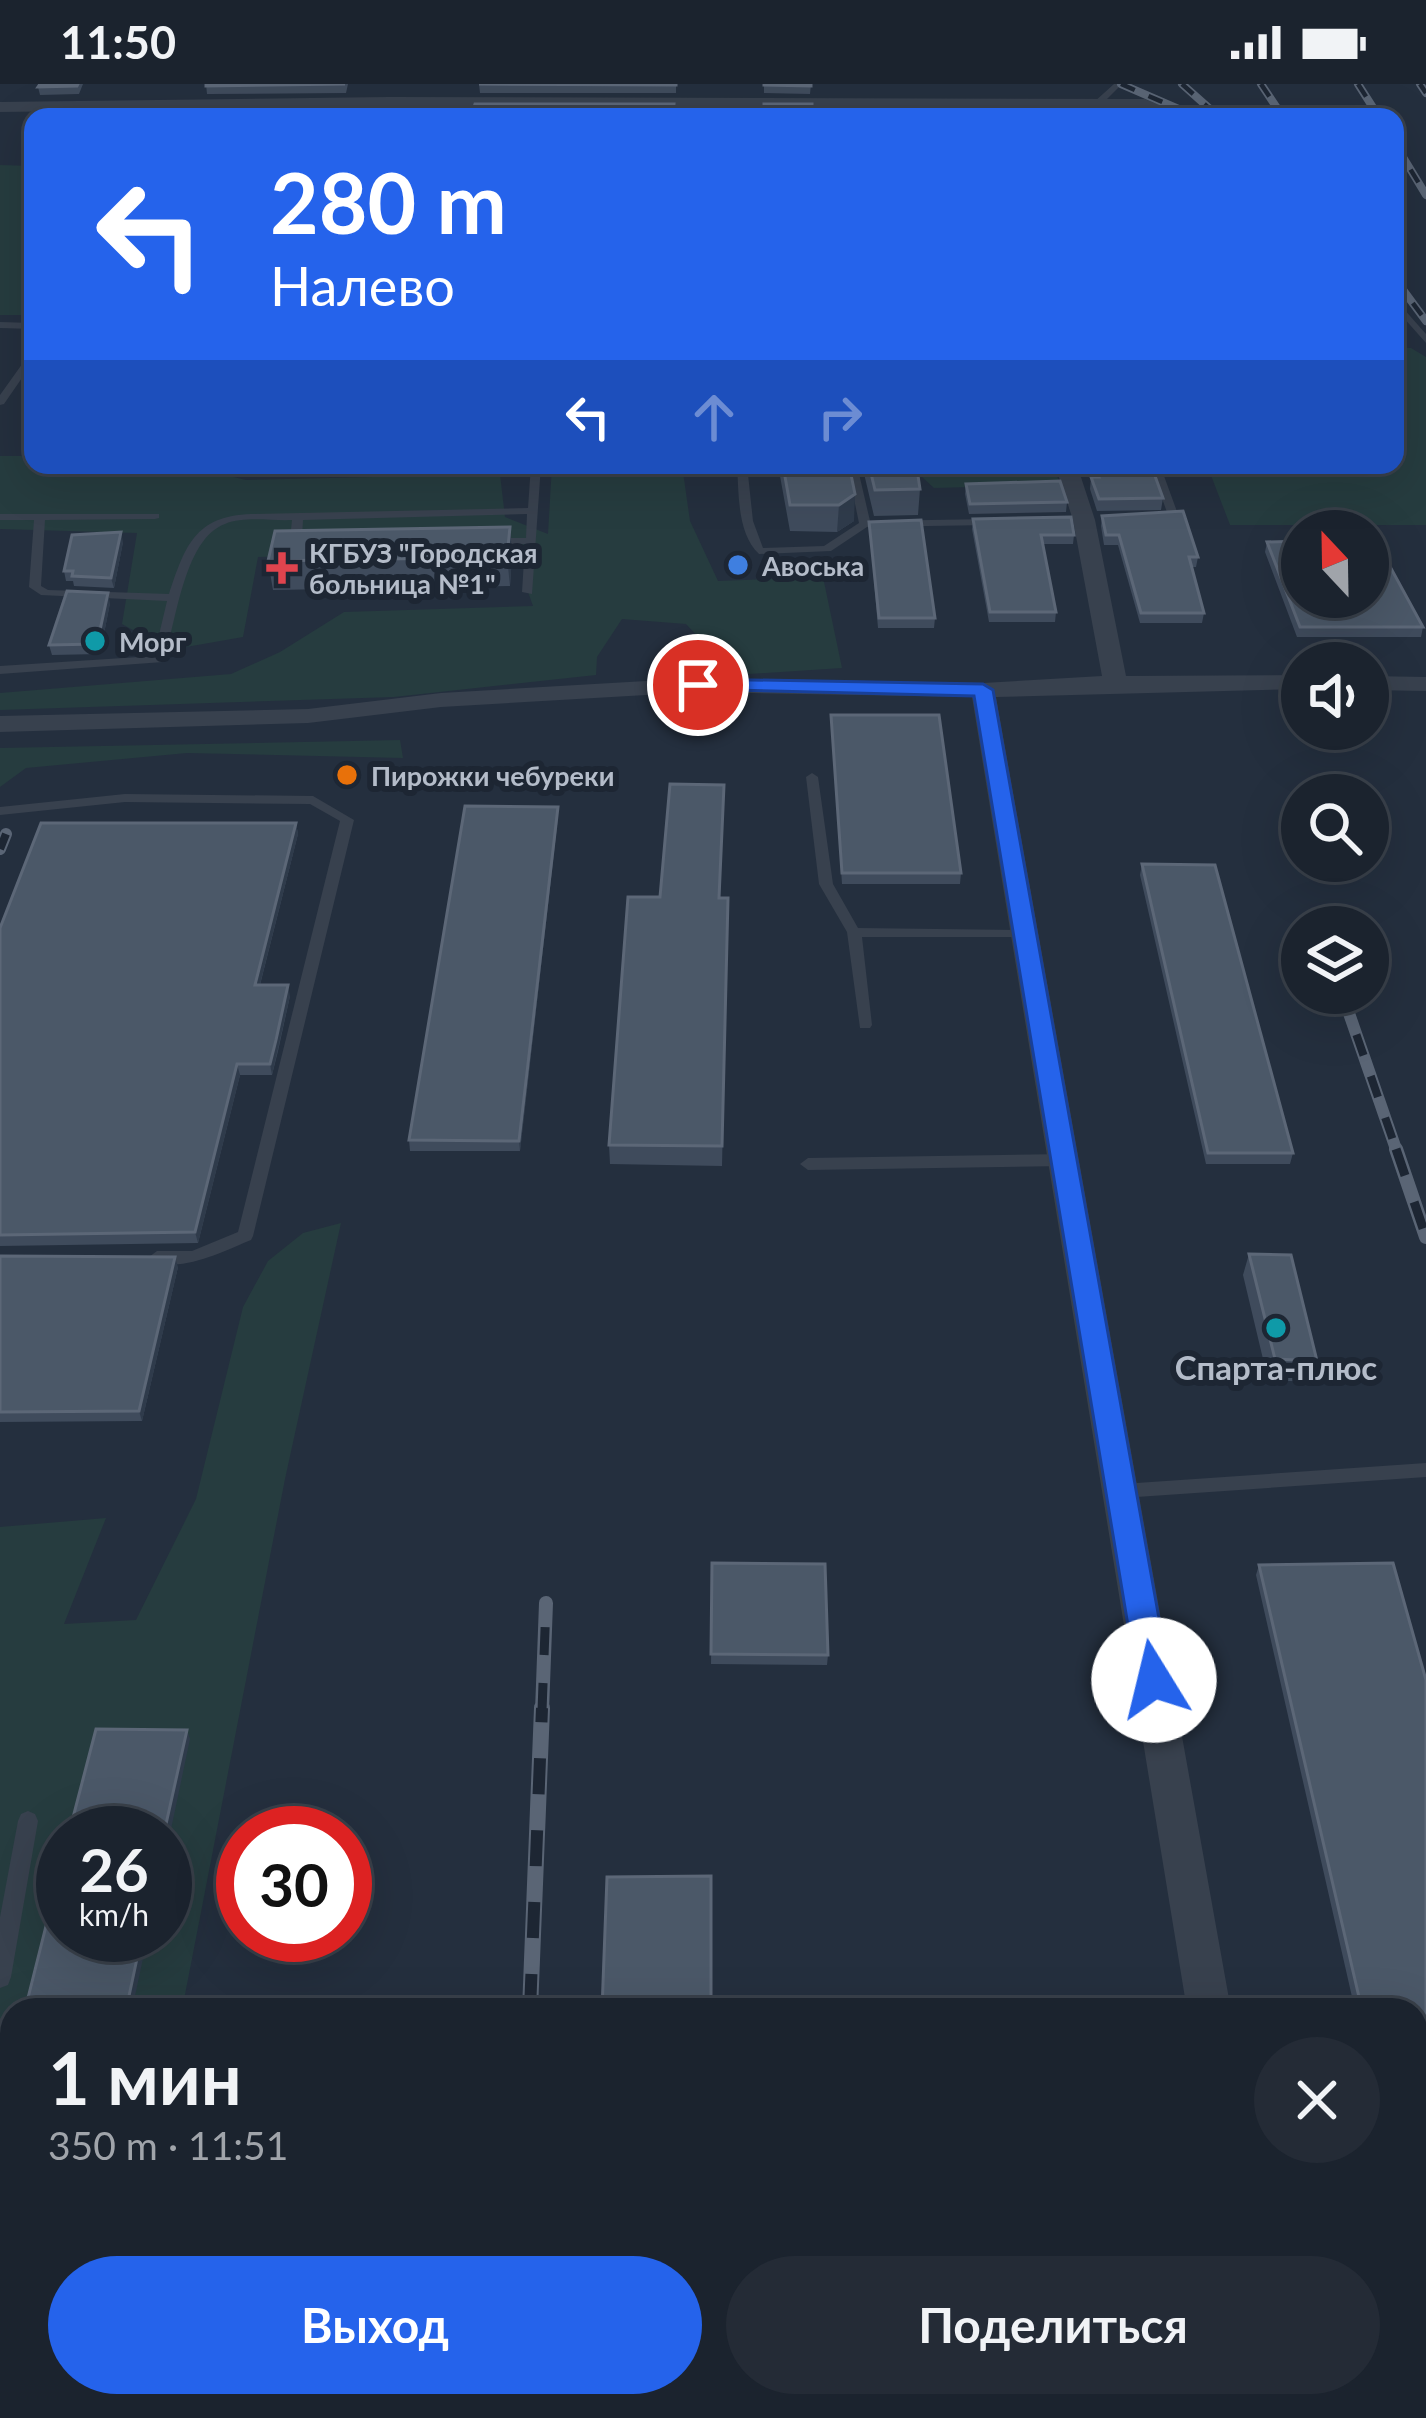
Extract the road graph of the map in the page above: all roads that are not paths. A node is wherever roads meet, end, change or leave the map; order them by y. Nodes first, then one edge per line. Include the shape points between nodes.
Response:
1 (1118, 84) edge
2 (394, 96) edge
3 (1096, 105) junction
4 (0, 107) edge
5 (878, 108) edge
6 (1014, 108) edge
7 (1156, 108) edge
8 (1404, 313) edge
9 (1426, 340) edge
10 (24, 368) edge
11 (0, 402) edge
12 (536, 474) edge
13 (743, 474) edge
14 (854, 474) edge
15 (1069, 474) edge
16 (1158, 474) edge
17 (534, 511) junction
18 (155, 516) dead end
19 (0, 517) edge
20 (40, 517) junction
21 (298, 518) junction
22 (1145, 520) edge
23 (997, 522) edge
24 (865, 524) junction
25 (484, 541) edge
26 (531, 541) junction
27 (325, 543) edge
28 (528, 592) dead end
29 (173, 598) junction
30 (0, 670) edge
31 (1281, 682) edge
32 (1115, 683) junction
33 (1389, 683) edge
34 (1426, 684) edge
35 (983, 690) junction
36 (0, 724) edge
37 (812, 777) dead end
38 (0, 811) edge
39 (854, 932) junction
40 (1025, 934) junction
41 (866, 1024) dead end
42 (1066, 1160) junction
43 (808, 1163) dead end
44 (128, 1257) edge
45 (1426, 1470) edge
46 (1122, 1491) junction
47 (28, 1821) dead end
48 (0, 1977) edge
49 (1207, 1998) edge

1 - 3 lane
2 - 4 street
2 - 5 street
3 - 6 street
3 - 7 street
8 - 9 lane
10 - 11 lane
12 - 17 lane
13 - 24 lane via 759,551 827,549
14 - 24 lane
15 - 32 street
16 - 22 lane via 1174,517
17 - 21 lane
17 - 26 lane
18 - 20 lane
19 - 20 lane
20 - 29 lane via 35,586 45,593
21 - 27 lane via 296,539
21 - 29 lane via 222,520 203,530
23 - 24 lane
25 - 26 lane
26 - 28 lane
29 - 30 lane via 159,659
31 - 32 street
32 - 35 street
33 - 34 street
35 - 36 street via 698,685 308,716
35 - 40 street
37 - 39 lane via 826,884
38 - 44 lane via 125,798 313,800 347,820 245,1237 193,1257
39 - 40 lane
39 - 41 lane
40 - 42 street
42 - 43 lane
42 - 46 street
45 - 46 lane
46 - 49 street
47 - 48 lane

